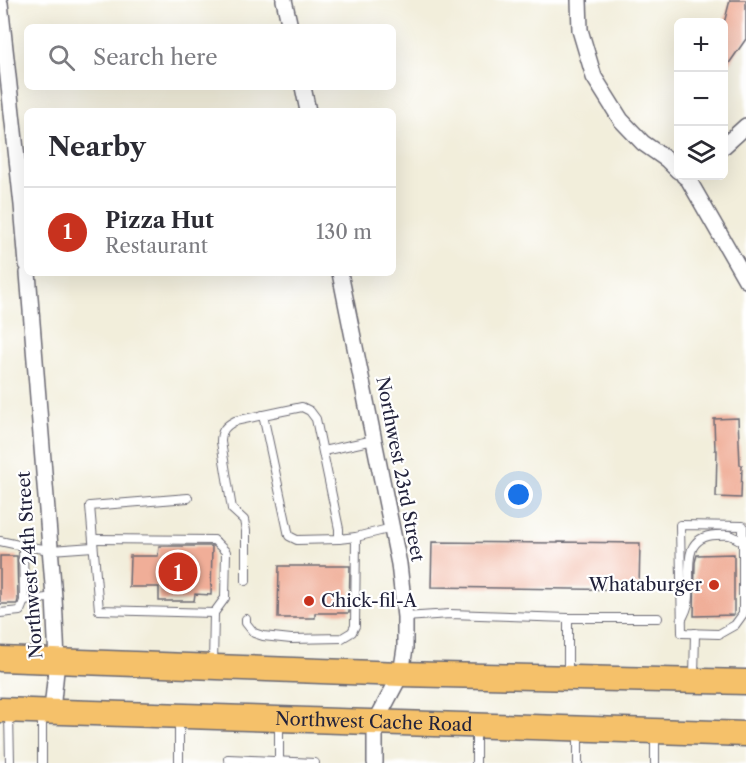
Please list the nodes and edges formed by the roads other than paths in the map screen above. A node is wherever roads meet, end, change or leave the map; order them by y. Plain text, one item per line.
1 (284, 0) edge
2 (579, 0) edge
3 (0, 3) edge
4 (289, 24) edge
5 (4, 78) edge
6 (304, 90) edge
7 (307, 108) edge
8 (746, 126) edge
9 (728, 142) edge
10 (674, 166) edge
11 (688, 180) edge
12 (24, 240) edge
13 (28, 276) edge
14 (341, 276) edge
15 (746, 280) edge
16 (263, 415) junction
17 (374, 440) junction
18 (323, 451) junction
19 (188, 498) dead end
20 (744, 526) edge
21 (392, 528) junction
22 (356, 537) junction
23 (339, 539) junction
24 (0, 541) edge
25 (742, 542) junction
26 (93, 543) junction
27 (23, 546) junction
28 (51, 550) junction
29 (246, 581) dead end
30 (54, 597) junction
31 (24, 602) junction
32 (0, 613) edge
33 (214, 613) junction
34 (405, 618) junction
35 (568, 618) junction
36 (658, 618) dead end
37 (246, 619) dead end
38 (682, 620) junction
39 (695, 633) junction
40 (0, 659) edge
41 (57, 661) junction
42 (213, 667) junction
43 (401, 674) junction
44 (567, 678) junction
45 (694, 681) junction
46 (746, 682) edge
47 (5, 710) edge
48 (47, 710) junction
49 (179, 715) junction
50 (279, 719) junction
51 (375, 723) junction
52 (476, 725) junction
53 (578, 729) junction
54 (655, 731) junction
55 (746, 735) edge
56 (228, 759) dead end
57 (279, 761) junction
58 (10, 763) edge
59 (42, 763) edge
60 (179, 763) edge
61 (315, 763) edge
62 (375, 763) edge
63 (476, 763) edge
64 (578, 763) edge
65 (655, 763) edge

1 - 4 street
2 - 10 street
3 - 5 street
5 - 12 street
6 - 7 street
8 - 9 street
11 - 15 street
13 - 28 street, Northwest 24th Street
14 - 17 street, Northwest 23rd Street
16 - 18 lane
16 - 23 lane
16 - 29 lane
17 - 18 lane
17 - 21 street, Northwest 23rd Street
18 - 23 lane
19 - 26 lane
20 - 25 lane
20 - 38 lane
21 - 22 lane
21 - 34 street, Northwest 23rd Street
22 - 23 lane
22 - 37 lane
24 - 27 lane
25 - 38 lane
25 - 39 lane
26 - 28 lane
26 - 33 lane
26 - 33 lane
27 - 28 lane
27 - 31 lane
28 - 30 street, Northwest 24th Street
30 - 31 lane
30 - 41 street, Northwest 24th Street
31 - 32 lane
33 - 42 lane
34 - 35 lane
34 - 43 street, Northwest 23rd Street
35 - 36 lane
35 - 44 lane
38 - 39 lane
39 - 45 lane
40 - 41 main road
41 - 42 main road
41 - 48 street, Northwest 24th Street
42 - 43 main road
43 - 44 main road
43 - 51 street
44 - 45 main road
45 - 46 main road
47 - 48 main road, Northwest Cache Road
47 - 58 lane
48 - 49 main road, Northwest Cache Road
48 - 59 lane
49 - 50 main road, Northwest Cache Road
49 - 60 lane
50 - 51 main road, Northwest Cache Road
50 - 57 lane
51 - 52 main road, Northwest Cache Road
51 - 62 street
52 - 53 main road, Northwest Cache Road
52 - 63 lane
53 - 54 main road, Northwest Cache Road
53 - 64 lane
54 - 55 main road, Northwest Cache Road
54 - 65 lane
56 - 57 lane
57 - 61 lane

